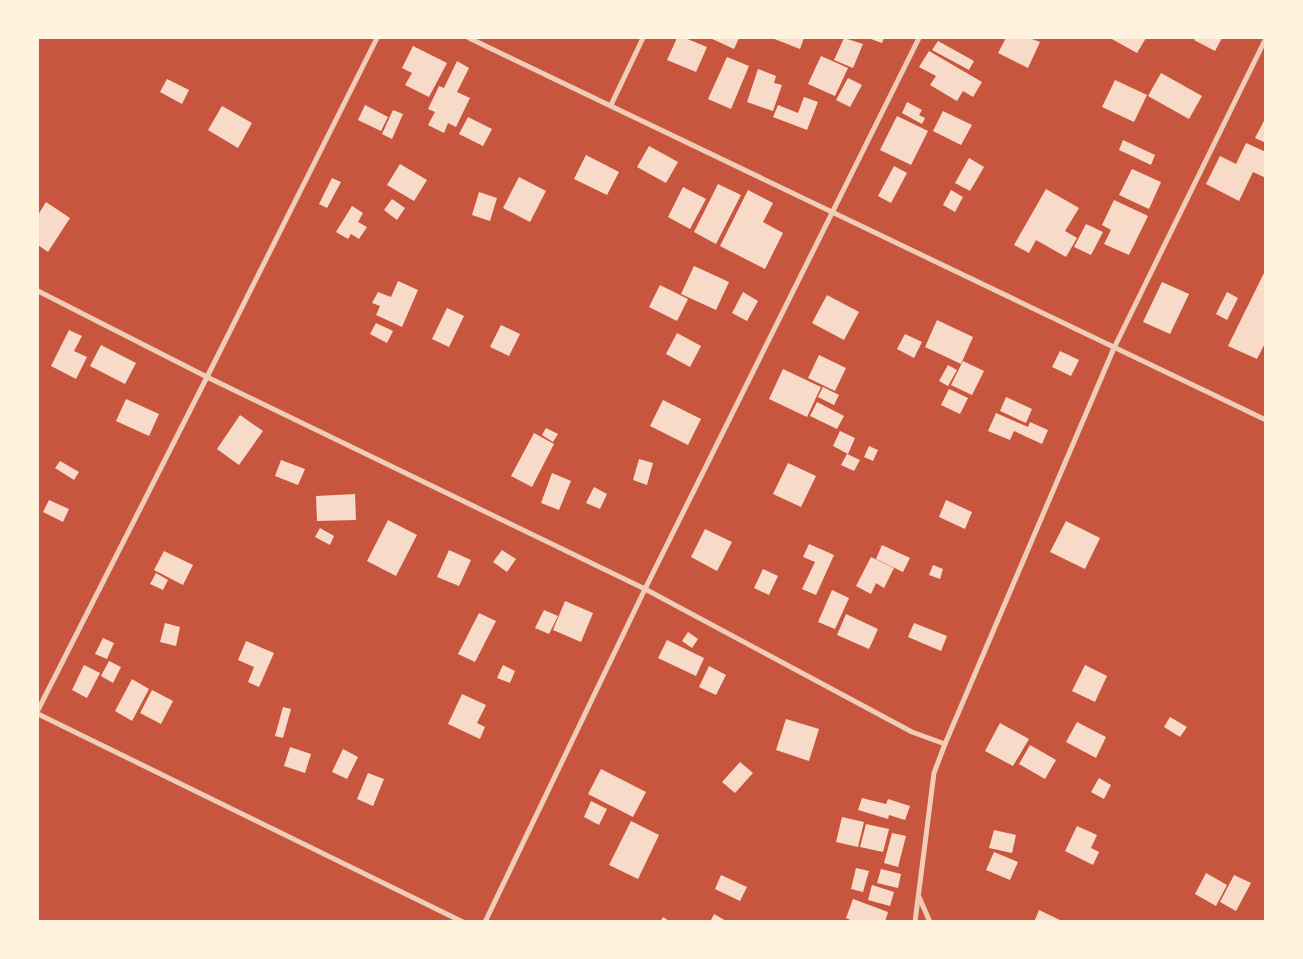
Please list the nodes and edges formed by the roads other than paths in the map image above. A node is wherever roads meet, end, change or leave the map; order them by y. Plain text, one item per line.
1 (377, 38) edge
2 (469, 38) edge
3 (643, 38) edge
4 (919, 38) edge
5 (1266, 38) edge
6 (611, 104) junction
7 (833, 212) junction
8 (38, 291) edge
9 (1114, 348) junction
10 (207, 377) junction
11 (1266, 420) edge
12 (645, 589) junction
13 (38, 710) edge
14 (38, 714) edge
15 (945, 744) junction
16 (918, 895) junction
17 (463, 922) edge
18 (485, 922) edge
19 (914, 922) edge
20 (930, 922) edge

1 - 10 street
2 - 6 street
3 - 6 street
4 - 7 street
5 - 9 street
6 - 7 street
7 - 9 street
7 - 12 street
8 - 10 street
9 - 11 street
9 - 15 street
10 - 12 street
10 - 13 street
12 - 15 street
12 - 18 street
14 - 17 street
15 - 16 street
16 - 19 street
16 - 20 street

